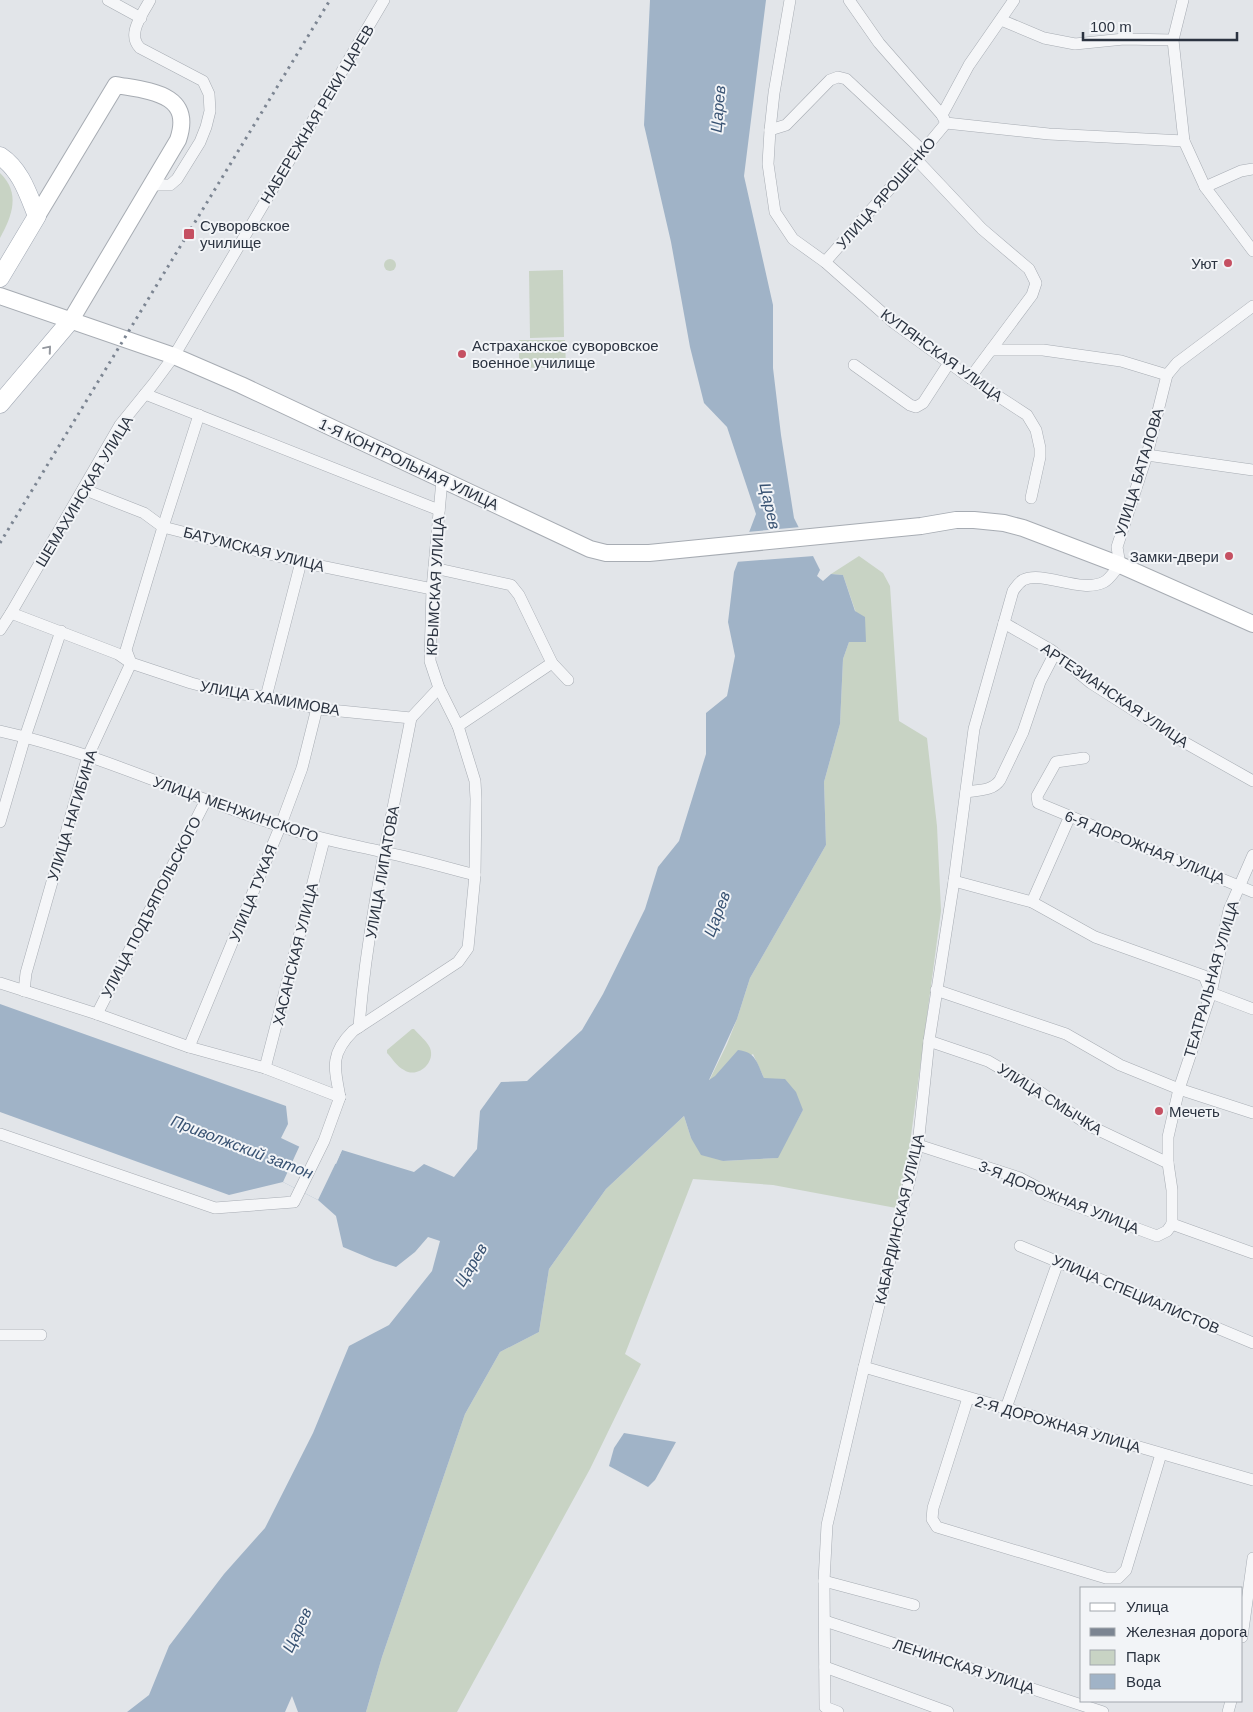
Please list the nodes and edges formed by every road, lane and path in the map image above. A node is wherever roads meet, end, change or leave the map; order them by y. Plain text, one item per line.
1 (108, 0) edge
2 (150, 0) edge
3 (384, 0) edge
4 (790, 0) edge
5 (848, 0) edge
6 (1014, 0) edge
7 (1183, 0) edge
8 (141, 18) junction
9 (1001, 20) junction
10 (1173, 40) junction
11 (944, 119) junction
12 (770, 130) junction
13 (1184, 140) junction
14 (920, 155) junction
15 (0, 156) edge
16 (1253, 169) edge
17 (152, 185) junction
18 (1205, 188) junction
19 (37, 216) junction
20 (1253, 251) edge
21 (825, 262) junction
22 (0, 278) edge
23 (0, 296) edge
24 (1253, 306) edge
25 (71, 320) junction
26 (991, 350) junction
27 (174, 356) junction
28 (949, 363) junction
29 (854, 365) dead end
30 (1167, 375) junction
31 (970, 378) junction
32 (145, 394) junction
33 (0, 404) edge
34 (199, 415) junction
35 (1147, 454) junction
36 (1253, 470) edge
37 (442, 480) junction
38 (83, 489) junction
39 (1031, 498) dead end
40 (439, 510) junction
41 (163, 527) junction
42 (301, 562) junction
43 (1120, 564) junction
44 (434, 568) junction
45 (432, 588) junction
46 (11, 613) junction
47 (1004, 623) junction
48 (1253, 624) edge
49 (0, 630) edge
50 (61, 632) junction
51 (1055, 653) junction
52 (130, 663) junction
53 (552, 663) junction
54 (568, 680) dead end
55 (439, 688) junction
56 (266, 697) junction
57 (317, 708) junction
58 (411, 718) junction
59 (458, 726) junction
60 (0, 731) edge
61 (24, 736) junction
62 (88, 756) junction
63 (1084, 758) dead end
64 (1253, 781) edge
65 (966, 792) junction
66 (206, 800) junction
67 (1070, 816) junction
68 (0, 822) edge
69 (280, 826) junction
70 (324, 840) junction
71 (384, 852) junction
72 (1253, 855) edge
73 (475, 875) junction
74 (954, 881) junction
75 (1239, 886) junction
76 (1253, 892) edge
77 (1032, 902) junction
78 (0, 983) edge
79 (936, 990) junction
80 (24, 991) junction
81 (1211, 993) junction
82 (1253, 1009) edge
83 (97, 1014) junction
84 (359, 1027) junction
85 (929, 1041) junction
86 (189, 1047) junction
87 (265, 1068) junction
88 (1179, 1089) junction
89 (340, 1097) junction
90 (1253, 1113) edge
91 (0, 1134) edge
92 (918, 1145) junction
93 (1168, 1163) junction
94 (1172, 1224) junction
95 (1020, 1246) dead end
96 (1253, 1253) edge
97 (1058, 1262) junction
98 (0, 1335) edge
99 (41, 1335) dead end
100 (1253, 1343) edge
101 (864, 1367) junction
102 (968, 1398) junction
103 (1006, 1408) junction
104 (1161, 1454) junction
105 (1253, 1480) edge
106 (1253, 1558) edge
107 (824, 1580) junction
108 (1250, 1603) edge
109 (914, 1606) dead end
110 (825, 1621) junction
111 (1243, 1633) edge
112 (825, 1666) junction
113 (1097, 1711) edge
114 (838, 1712) edge
115 (948, 1712) edge

1 - 8 street
2 - 8 street
3 - 27 street, НАБЕРЕЖНАЯ РЕКИ ЦАРЕВ
4 - 12 street
5 - 11 street
6 - 9 street, УЛИЦА ЯРОШЕНКО
7 - 10 street
8 - 17 street
9 - 10 street
9 - 11 street, УЛИЦА ЯРОШЕНКО
10 - 13 street
11 - 13 street
11 - 14 street, УЛИЦА ЯРОШЕНКО
12 - 14 street
12 - 21 street, КУПЯНСКАЯ УЛИЦА
13 - 18 street
14 - 21 street, УЛИЦА ЯРОШЕНКО
14 - 26 street
15 - 19 main road
16 - 18 street
17 - 19 main road
17 - 25 main road
18 - 20 street
19 - 22 main road
21 - 28 street, КУПЯНСКАЯ УЛИЦА
23 - 25 main road, 1-Я КОНТРОЛЬНАЯ УЛИЦА
24 - 30 street
25 - 27 main road, 1-Я КОНТРОЛЬНАЯ УЛИЦА
33 -> 25 main road
26 - 30 street
26 - 31 street
27 - 32 street, ШЕМАХИНСКАЯ УЛИЦА
27 - 37 main road, 1-Я КОНТРОЛЬНАЯ УЛИЦА
28 - 29 street
28 - 31 street, КУПЯНСКАЯ УЛИЦА
30 - 35 street, УЛИЦА БАТАЛОВА
31 - 39 street, КУПЯНСКАЯ УЛИЦА
32 - 34 street
32 - 38 street, ШЕМАХИНСКАЯ УЛИЦА
34 - 40 street
34 - 41 street, УЛИЦА НАГИБИНА
35 - 36 street
35 - 43 street, УЛИЦА БАТАЛОВА
37 - 40 street, КРЫМСКАЯ УЛИЦА
37 - 43 main road, 1-Я КОНТРОЛЬНАЯ УЛИЦА
38 - 41 street, БАТУМСКАЯ УЛИЦА
38 - 46 street, ШЕМАХИНСКАЯ УЛИЦА
40 - 44 street, КРЫМСКАЯ УЛИЦА
41 - 42 street, БАТУМСКАЯ УЛИЦА
41 - 52 street, УЛИЦА НАГИБИНА
42 - 45 street, БАТУМСКАЯ УЛИЦА
42 - 56 street
43 - 47 street
43 - 48 main road, 1-Я КОНТРОЛЬНАЯ УЛИЦА
44 - 45 street, КРЫМСКАЯ УЛИЦА
44 - 53 street
45 - 55 street, КРЫМСКАЯ УЛИЦА
46 - 49 street, ШЕМАХИНСКАЯ УЛИЦА
46 - 50 street, УЛИЦА ХАМИМОВА
47 - 51 street, АРТЕЗИАНСКАЯ УЛИЦА
47 - 65 street, КАБАРДИНСКАЯ УЛИЦА
50 - 52 street, УЛИЦА ХАМИМОВА
50 - 61 street
51 - 64 street, АРТЕЗИАНСКАЯ УЛИЦА
51 - 65 street
52 - 56 street, УЛИЦА ХАМИМОВА
52 - 62 street, УЛИЦА НАГИБИНА
53 - 54 street
53 - 59 street
55 - 58 street
55 - 59 street, КРЫМСКАЯ УЛИЦА
56 - 57 street, УЛИЦА ХАМИМОВА
57 - 58 street, УЛИЦА ХАМИМОВА
57 - 69 street, УЛИЦА ТУКАЯ
58 - 71 street, УЛИЦА ЛИПАТОВА
59 - 73 street, КРЫМСКАЯ УЛИЦА
60 - 61 street, УЛИЦА МЕНЖИНСКОГО
61 - 62 street, УЛИЦА МЕНЖИНСКОГО
61 - 68 street
62 - 66 street, УЛИЦА МЕНЖИНСКОГО
62 - 80 street, УЛИЦА НАГИБИНА
63 - 67 street, 6-Я ДОРОЖНАЯ УЛИЦА
65 - 74 street, КАБАРДИНСКАЯ УЛИЦА
66 - 69 street, УЛИЦА МЕНЖИНСКОГО
66 - 83 street, УЛИЦА ПОДЪЯПОЛЬСКОГО
67 - 75 street, 6-Я ДОРОЖНАЯ УЛИЦА
67 - 77 street
69 - 70 street, УЛИЦА МЕНЖИНСКОГО
69 - 86 street, УЛИЦА ТУКАЯ
70 - 71 street, УЛИЦА МЕНЖИНСКОГО
70 - 87 street, ХАСАНСКАЯ УЛИЦА
71 - 73 street, УЛИЦА МЕНЖИНСКОГО
71 - 84 street, УЛИЦА ЛИПАТОВА
72 - 75 street, ТЕАТРАЛЬНАЯ УЛИЦА
73 - 84 street, КРЫМСКАЯ УЛИЦА
74 - 77 street
74 - 79 street, КАБАРДИНСКАЯ УЛИЦА
75 - 76 street, 6-Я ДОРОЖНАЯ УЛИЦА
75 - 81 street, ТЕАТРАЛЬНАЯ УЛИЦА
77 - 81 street
78 - 80 street
79 - 85 street, КАБАРДИНСКАЯ УЛИЦА
79 - 88 street
80 - 83 street
81 - 82 street
81 - 88 street, ТЕАТРАЛЬНАЯ УЛИЦА
83 - 86 street
84 - 89 street, КРЫМСКАЯ УЛИЦА
85 - 92 street, КАБАРДИНСКАЯ УЛИЦА
85 - 93 street, УЛИЦА СМЫЧКА
86 - 87 street
87 - 89 street
88 - 90 street
88 - 93 street, ТЕАТРАЛЬНАЯ УЛИЦА
89 - 91 street
92 - 94 street, 3-Я ДОРОЖНАЯ УЛИЦА
92 - 101 street, КАБАРДИНСКАЯ УЛИЦА
93 - 94 street, ТЕАТРАЛЬНАЯ УЛИЦА
94 - 96 street
95 - 97 street, УЛИЦА СПЕЦИАЛИСТОВ
97 - 100 street, УЛИЦА СПЕЦИАЛИСТОВ
97 - 103 street
98 - 99 street
101 - 102 street, 2-Я ДОРОЖНАЯ УЛИЦА
101 - 107 street, КАБАРДИНСКАЯ УЛИЦА
102 - 103 street, 2-Я ДОРОЖНАЯ УЛИЦА
102 - 104 street
103 - 104 street, 2-Я ДОРОЖНАЯ УЛИЦА
104 - 105 street, 2-Я ДОРОЖНАЯ УЛИЦА
106 - 108 street
107 - 109 street
107 - 110 street, КАБАРДИНСКАЯ УЛИЦА
108 - 111 street
110 - 112 street, КАБАРДИНСКАЯ УЛИЦА
110 - 113 street, ЛЕНИНСКАЯ УЛИЦА
112 - 114 street, КАБАРДИНСКАЯ УЛИЦА
112 - 115 street

